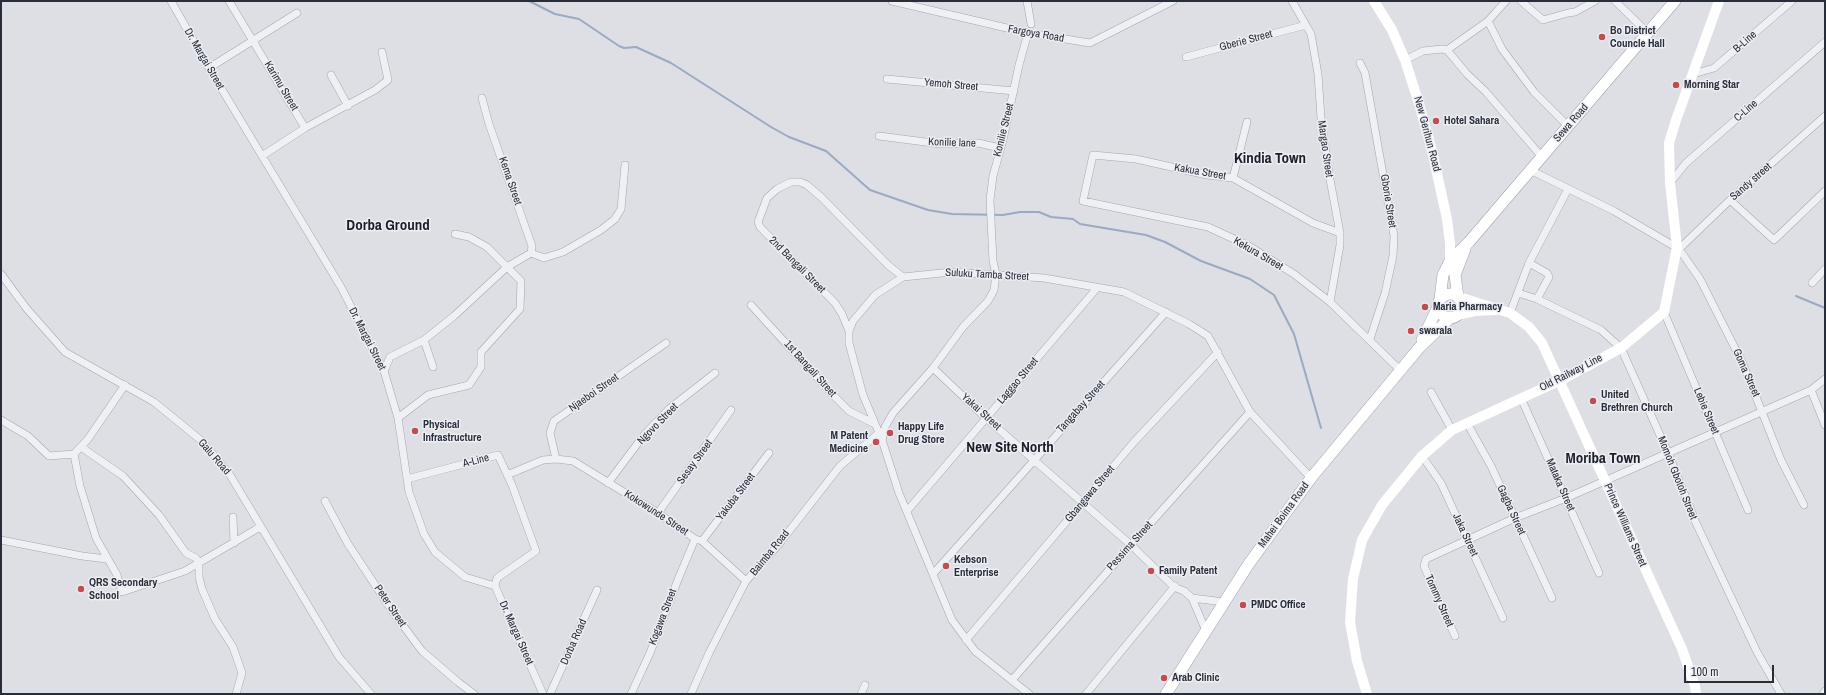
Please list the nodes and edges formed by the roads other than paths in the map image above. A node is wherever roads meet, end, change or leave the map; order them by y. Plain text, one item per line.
1 (171, 1) edge
2 (228, 1) edge
3 (892, 1) edge
4 (1027, 1) edge
5 (1173, 1) edge
6 (1292, 1) edge
7 (1374, 1) edge
8 (1506, 1) edge
9 (1521, 1) edge
10 (1595, 1) edge
11 (1615, 1) edge
12 (1675, 1) edge
13 (1719, 1) edge
14 (1792, 1) edge
15 (297, 13) dead end
16 (1488, 21) junction
17 (1031, 24) dead end
18 (1306, 25) junction
19 (1028, 33) junction
20 (1648, 33) junction
21 (253, 40) junction
22 (1825, 42) edge
23 (1447, 50) junction
24 (382, 52) dead end
25 (1186, 58) dead end
26 (1405, 60) junction
27 (1360, 63) dead end
28 (209, 68) junction
29 (1693, 74) junction
30 (331, 75) dead end
31 (887, 79) dead end
32 (1014, 90) junction
33 (482, 98) dead end
34 (348, 106) junction
35 (1825, 116) edge
36 (1247, 122) dead end
37 (1568, 126) junction
38 (305, 128) junction
39 (879, 136) dead end
40 (1000, 148) junction
41 (262, 156) junction
42 (1542, 156) junction
43 (625, 165) dead end
44 (1530, 170) junction
45 (1233, 178) junction
46 (1670, 183) junction
47 (1568, 188) junction
48 (1825, 191) edge
49 (1730, 200) junction
50 (1083, 201) joint
51 (1340, 232) junction
52 (455, 234) dead end
53 (1467, 245) junction
54 (1678, 248) junction
55 (531, 253) junction
56 (1450, 261) junction
57 (1529, 263) junction
58 (507, 267) junction
59 (1825, 269) edge
60 (1, 274) edge
61 (996, 274) junction
62 (1455, 275) junction
63 (903, 277) junction
64 (1812, 283) dead end
65 (1097, 288) junction
66 (1518, 293) junction
67 (1458, 298) junction
68 (1537, 299) junction
69 (1330, 302) junction
70 (1439, 303) junction
71 (752, 304) dead end
72 (1499, 310) junction
73 (1166, 312) junction
74 (1664, 312) junction
75 (1510, 314) junction
76 (1454, 316) junction
77 (849, 331) junction
78 (1370, 339) junction
79 (424, 340) junction
80 (666, 343) dead end
81 (1419, 348) junction
82 (1621, 348) junction
83 (1218, 352) junction
84 (433, 367) dead end
85 (933, 368) junction
86 (1400, 370) junction
87 (384, 371) junction
88 (716, 373) dead end
89 (1825, 379) edge
90 (1559, 381) junction
91 (125, 385) junction
92 (1812, 390) junction
93 (1431, 392) dead end
94 (1521, 398) junction
95 (732, 410) dead end
96 (1763, 411) junction
97 (1250, 412) junction
98 (398, 418) junction
99 (986, 418) junction
100 (1, 420) edge
101 (1467, 423) junction
102 (875, 424) junction
103 (1825, 425) edge
104 (1452, 430) junction
105 (1715, 432) junction
106 (879, 433) junction
107 (882, 440) junction
108 (81, 447) junction
109 (1668, 453) junction
110 (74, 454) junction
111 (769, 454) dead end
112 (1422, 456) junction
113 (556, 459) junction
114 (1034, 459) junction
115 (507, 475) junction
116 (1311, 478) junction
117 (407, 479) junction
118 (1605, 480) junction
119 (608, 483) junction
120 (1566, 498) junction
121 (325, 501) dead end
122 (1083, 503) junction
123 (1804, 505) dead end
124 (1748, 510) dead end
125 (907, 511) junction
126 (658, 513) junction
127 (233, 517) dead end
128 (1515, 518) junction
129 (260, 527) junction
130 (1, 540) edge
131 (699, 540) junction
132 (1468, 540) junction
133 (234, 543) junction
134 (1131, 545) junction
135 (107, 558) junction
136 (199, 563) junction
137 (1599, 573) dead end
138 (933, 574) junction
139 (746, 582) junction
140 (494, 586) junction
141 (1174, 587) junction
142 (597, 590) dead end
143 (1192, 598) junction
144 (1552, 598) dead end
145 (1224, 602) junction
146 (1504, 618) dead end
147 (1206, 631) junction
148 (1455, 636) dead end
149 (966, 640) junction
150 (1012, 680) junction
151 (865, 685) dead end
152 (1825, 691) edge
153 (236, 694) edge
154 (371, 694) edge
155 (474, 694) edge
156 (544, 694) edge
157 (550, 694) edge
158 (631, 694) edge
159 (691, 694) edge
160 (861, 694) edge
161 (1029, 694) edge
162 (1086, 694) edge
163 (1166, 694) edge
164 (1367, 694) edge
165 (1696, 694) edge
166 (1781, 694) edge
167 (1823, 694) edge

1 - 28 street, Dr. Margai Street
2 - 21 street, Karimu Street
3 - 19 street, Fargoya Road
4 - 17 street
5 - 19 street, Fargoya Road
6 - 18 street, Margao Street
7 - 26 street, New Gerihun Road
8 - 16 street
9 - 10 street
11 - 20 street
12 - 20 main road, Sewa Road
13 - 29 street
14 - 29 street, B-Line
15 - 21 street
16 - 23 street
16 - 37 street
18 - 25 street, Gberie Street
18 - 51 street, Margao Street
19 - 32 street, Konilie Street
20 - 37 main road, Sewa Road
21 - 28 street
21 - 38 street, Karimu Street
22 - 46 street, C-Line
23 - 26 street
23 - 42 street
24 - 34 street
26 - 56 street, New Gerihun Road
27 - 78 street, Gborie Street
28 - 41 street, Dr. Margai Street
29 - 46 street
30 - 34 street
31 - 32 street, Yemoh Street
32 - 40 street, Konilie Street
33 - 55 street, Kema Street
34 - 38 street
35 - 49 street, Sandy street
36 - 45 street
37 - 42 main road, Sewa Road
38 - 41 street
39 - 40 street, Konilie lane
40 - 61 street, Konilie Street
41 - 87 street, Dr. Margai Street
42 - 44 main road, Sewa Road
43 - 55 street
44 - 47 street
44 - 53 main road, Sewa Road
45 - 50 street, Kakua Street
45 - 51 street, Kakua Street
46 - 54 street
47 - 54 street
47 - 57 street
48 - 49 street
49 - 54 street, Sandy street
50 - 69 street, Kekura Street
51 - 69 street, Margao Street
52 - 58 street
53 - 56 main road
53 - 62 main road
54 - 74 street
54 - 96 street, Goma Street
55 - 58 street
56 - 62 street, New Gerihun Road
56 - 70 main road
57 - 66 street
57 - 68 street
58 - 79 street
58 - 98 street
59 - 64 street
60 - 91 street, Galu Road
61 - 63 street, Suluku Tamba Street
61 - 65 street, Suluku Tamba Street
61 - 85 street
62 - 67 main road
63 - 77 street, Suluku Tamba Street
63 - 77 street, 2nd Bangali Street
65 - 73 street, Suluku Tamba Street
65 - 99 street, Laggao Street
66 - 68 street, Momoh Gbotoh Street
66 - 75 street
67 - 70 main road
67 - 72 street, Prince Williams Street
67 - 76 main road
68 - 82 street, Momoh Gbotoh Street
69 - 78 street, Kekura Street
70 - 76 main road
70 - 81 main road
71 - 102 street, 1st Bangali Street
72 - 75 street, Prince Williams Street
72 - 76 street, Prince Williams Street
73 - 83 street, Suluku Tamba Street
73 - 114 street, Tangabay Street
74 - 82 street, Old Railway Line
74 - 105 street, Lebie Street
75 - 90 street, Prince Williams Street
76 - 81 main road
77 - 102 street
78 - 86 street, Kekura Street
79 - 84 street
79 - 87 street
80 - 113 street, Njaeboi Street
81 - 86 main road, Mahei Boima Road
82 - 90 street, Old Railway Line
82 - 109 street, Momoh Gbotoh Street
83 - 97 street, Suluku Tamba Street
83 - 122 street, Gbangawa Street
85 - 99 street, Yakai Street
85 - 107 street
86 - 116 main road, Mahei Boima Road
87 - 98 street, Dr. Margai Street
88 - 119 street, Ngovo Street
89 - 92 street
90 - 94 street, Old Railway Line
90 - 118 street, Prince Williams Street
91 - 108 street
91 - 129 street, Galu Road
92 - 96 street
92 - 103 street
93 - 104 street
94 - 101 street, Old Railway Line
94 - 120 street, Mataka Street
95 - 126 street, Sesay Street
96 - 105 street
96 - 123 street, Goma Street
97 - 116 street, Suluku Tamba Street
97 - 134 street, Pessima Street
98 - 117 street, Dr. Margai Street
99 - 114 street, Yakai Street
99 - 125 street, Laggao Street
100 - 110 street
101 - 104 street, Old Railway Line
101 - 128 street, Gagba Street
102 - 106 street
104 - 112 street, Old Railway Line
105 - 109 street
105 - 124 street, Lebie Street
106 - 107 street
106 - 139 street, Baimba Road
107 - 125 street
108 - 110 street
108 - 136 street
109 - 118 street
109 - 166 street, Momoh Gbotoh Street
110 - 135 street
111 - 131 street, Yakuba Street
112 - 132 street, Jaka Street
112 - 164 street, Old Railway Line
113 - 115 street
113 - 119 street, Kokowunde Street
114 - 122 street, Yakai Street
114 - 138 street, Tangabay Street
115 - 117 street, A-Line
115 - 140 street
116 - 145 main road, Mahei Boima Road
117 - 140 street, Dr. Margai Street
118 - 120 street
118 - 165 street, Prince Williams Street
119 - 126 street, Kokowunde Street
120 - 128 street
120 - 137 street, Mataka Street
121 - 155 street, Peter Street
122 - 134 street, Yakai Street
122 - 149 street, Gbangawa Street
125 - 138 street
126 - 131 street, Kokowunde Street
127 - 133 street
128 - 132 street
128 - 144 street, Gagba Street
129 - 133 street
129 - 154 street, Galu Road
130 - 135 street
131 - 139 street, Kokowunde Street
131 - 158 street, Kogawa Street
132 - 146 street, Jaka Street
132 - 148 street, Tommy Street
133 - 136 street
134 - 141 street, Yakai Street
134 - 150 street, Pessima Street
135 - 136 street
136 - 153 street
138 - 149 street
139 - 159 street, Baimba Road
140 - 156 street, Dr. Margai Street
141 - 143 street, Yakai Street
141 - 162 street
142 - 157 street, Dorba Road
143 - 145 street, Yakai Street
143 - 147 street
145 - 147 main road, Mahei Boima Road
147 - 163 main road, Mahei Boima Road
149 - 150 street
150 - 161 street
151 - 160 street
152 - 167 street

